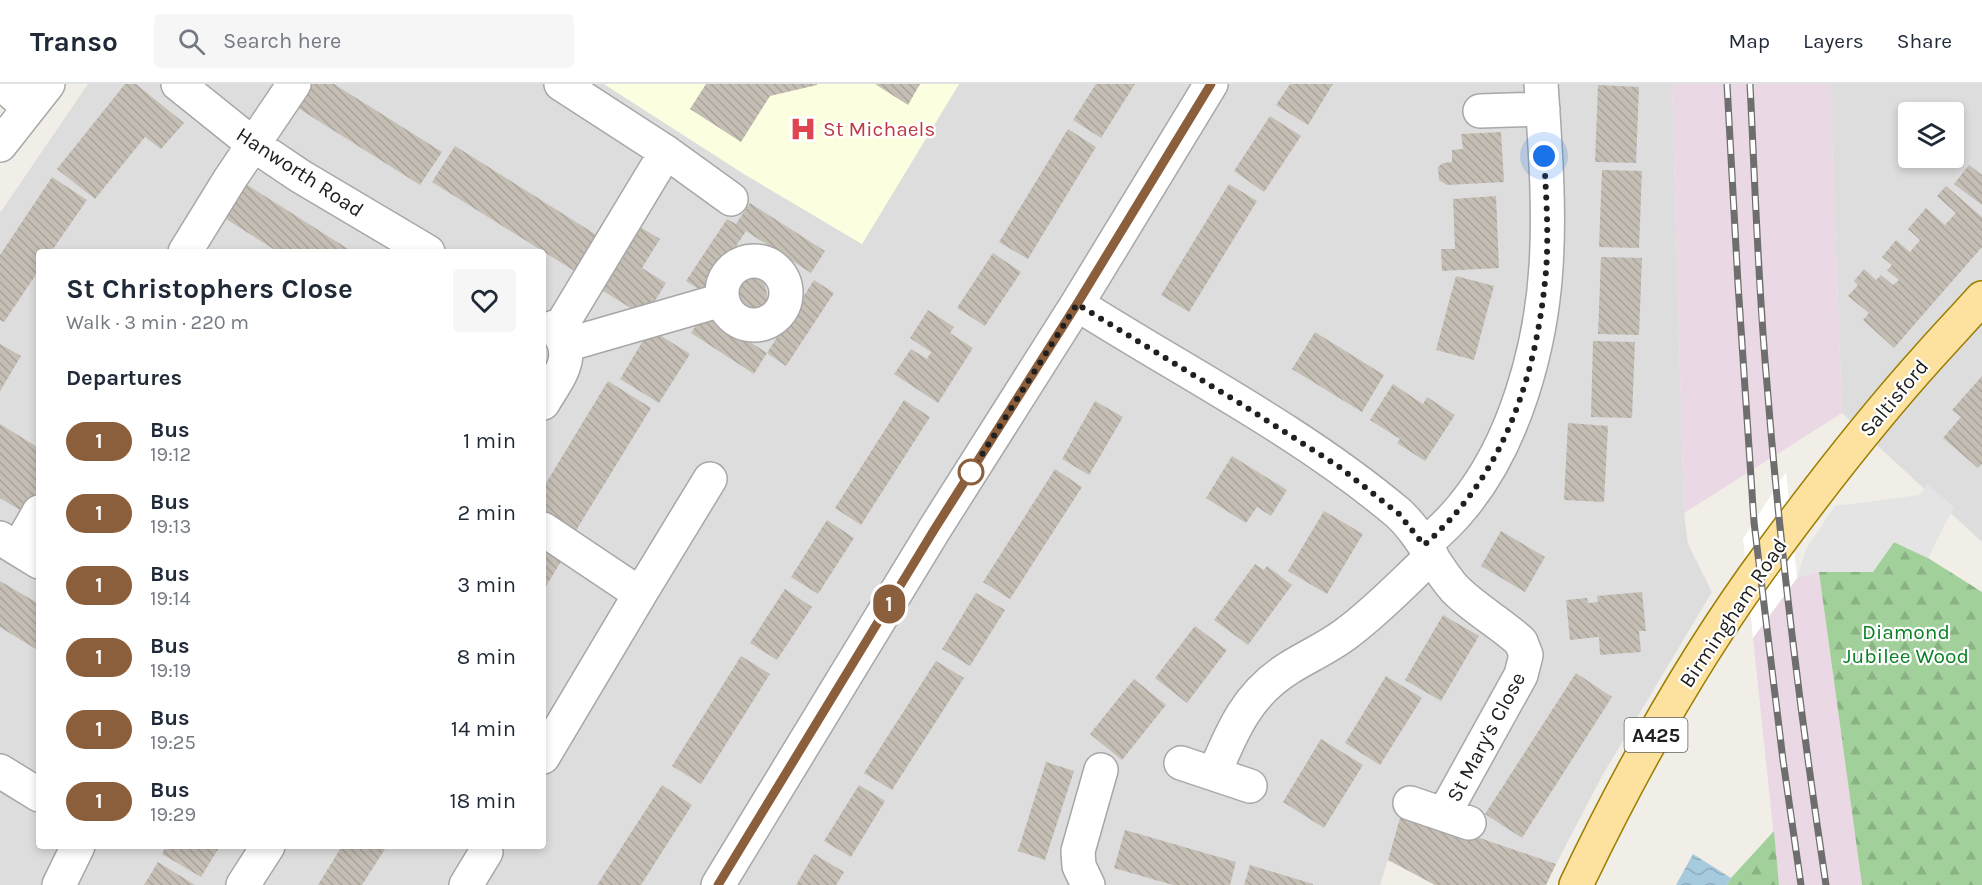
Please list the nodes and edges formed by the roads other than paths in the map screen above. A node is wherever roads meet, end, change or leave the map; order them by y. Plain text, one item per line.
1 (2, 84) edge
2 (178, 84) edge
3 (294, 84) edge
4 (561, 84) edge
5 (1210, 84) edge
6 (39, 96) edge
7 (1542, 96) edge
8 (1480, 111) dead end
9 (0, 145) edge
10 (254, 145) junction
11 (666, 152) junction
12 (731, 199) dead end
13 (187, 249) edge
14 (423, 249) edge
15 (1982, 298) edge
16 (722, 300) dead end
17 (1077, 304) junction
18 (556, 332) edge
19 (546, 397) edge
20 (710, 479) dead end
21 (1810, 502) joint
22 (36, 516) edge
23 (546, 531) edge
24 (12, 549) edge
25 (1428, 550) junction
26 (640, 594) junction
27 (546, 752) edge
28 (1180, 763) dead end
29 (1101, 770) dead end
30 (0, 771) edge
31 (1214, 774) junction
32 (1250, 786) dead end
33 (36, 793) edge
34 (1410, 803) dead end
35 (77, 849) edge
36 (266, 849) edge
37 (484, 849) edge
38 (59, 885) edge
39 (243, 885) edge
40 (466, 885) edge
41 (718, 885) edge
42 (1088, 885) edge
43 (1575, 885) edge

1 - 6 street
2 - 10 street, Hanworth Road
3 - 10 street
4 - 11 street
5 - 17 street
6 - 9 street
7 - 8 street
7 - 25 street
10 - 13 street
10 - 14 street, Hanworth Road
11 - 12 street
11 - 18 street
15 - 21 main road, Saltisford / A425
16 - 18 street
17 - 25 street
17 - 41 street
18 - 19 street
20 - 26 street
21 - 43 main road, Birmingham Road / A425
22 - 24 street
23 - 26 street
25 - 31 street
25 - 34 street, St Mary's Close
26 - 27 street
28 - 31 street
29 - 42 street
30 - 33 street
31 - 32 street
35 - 38 street
36 - 39 street
37 - 40 street

